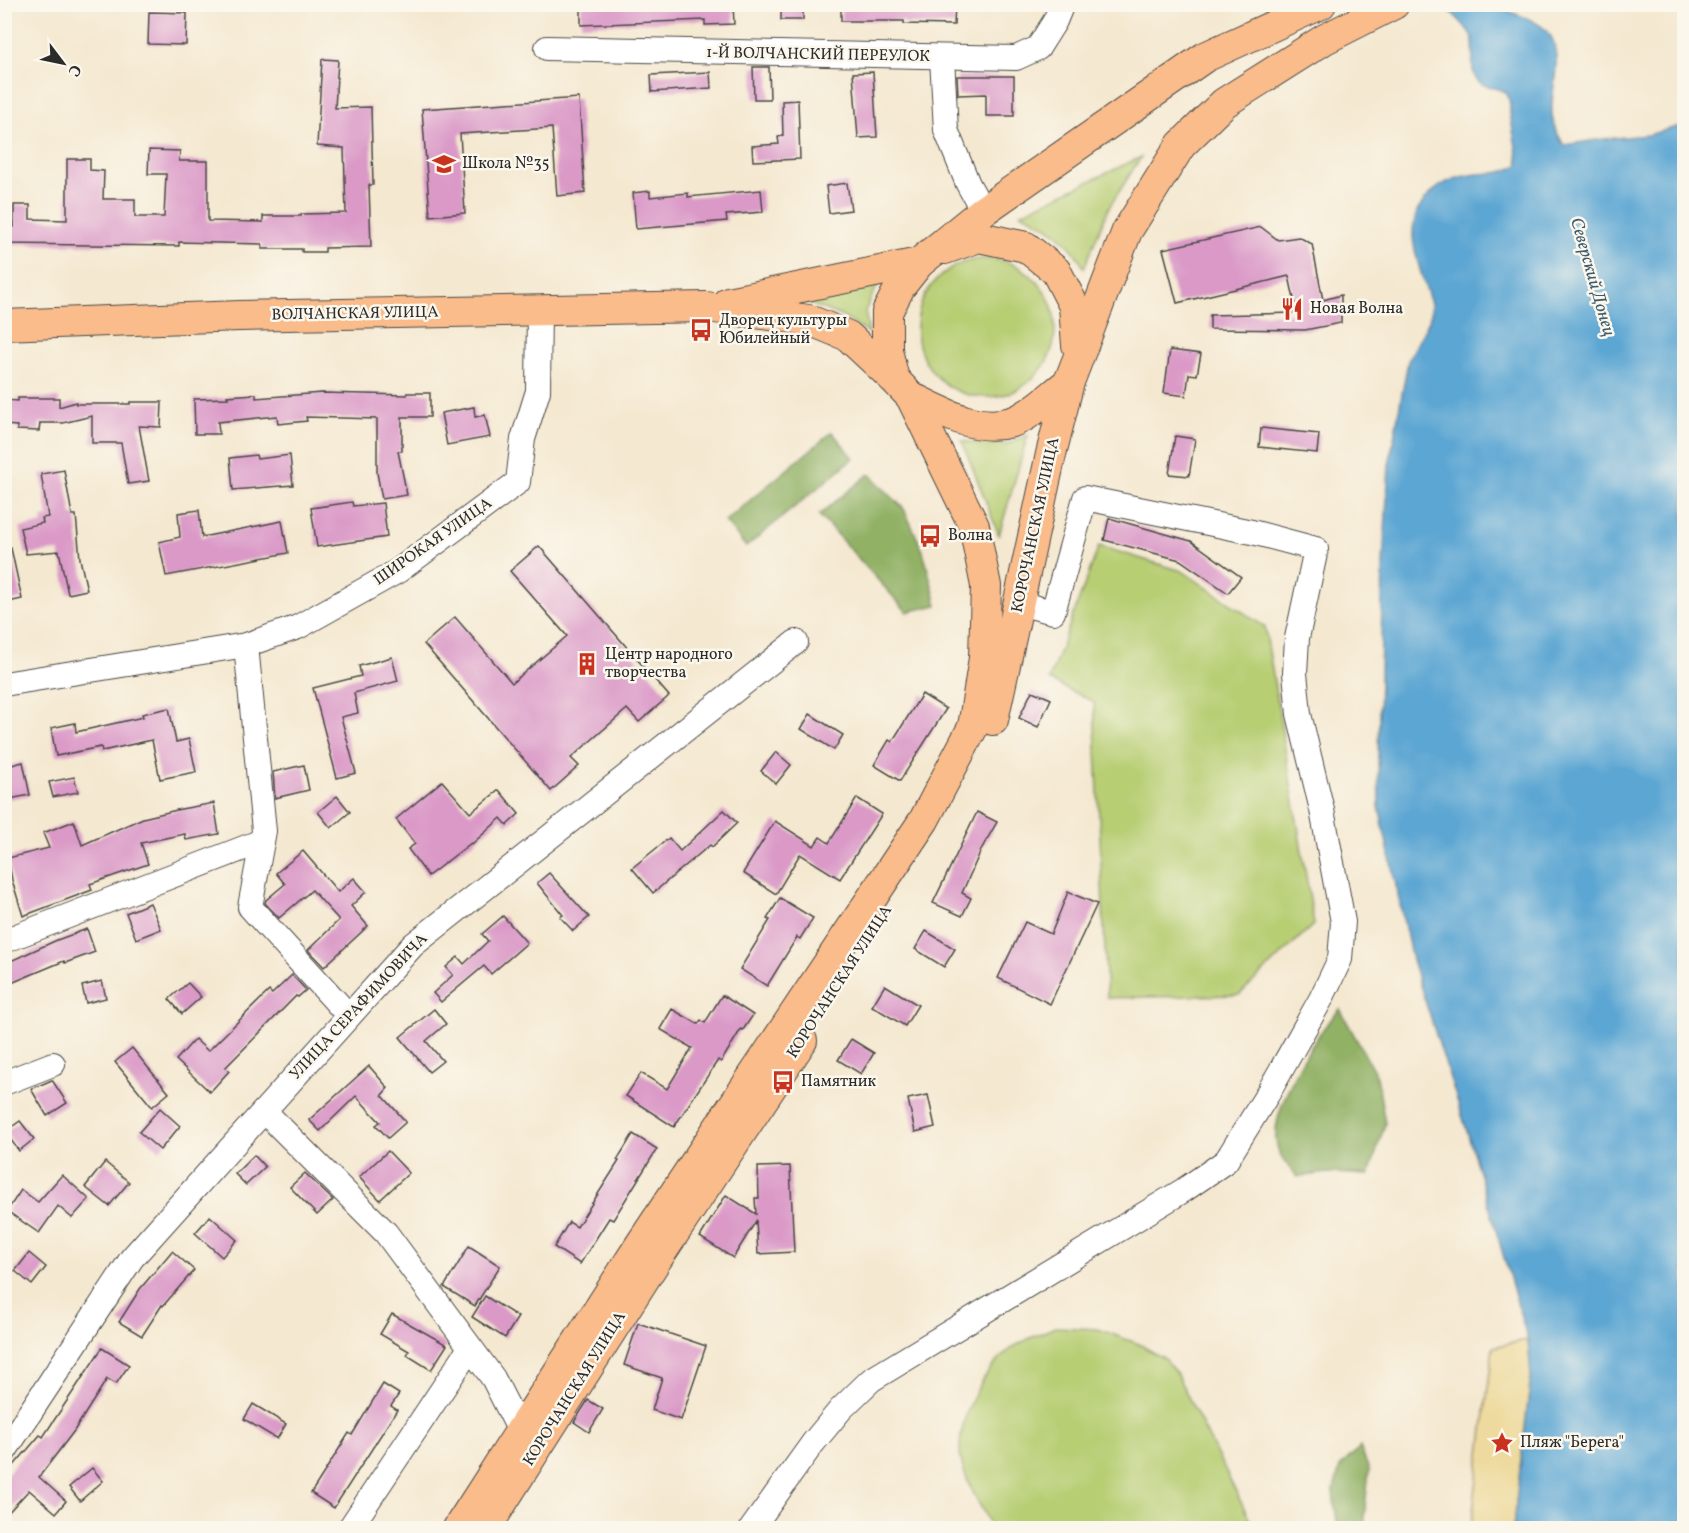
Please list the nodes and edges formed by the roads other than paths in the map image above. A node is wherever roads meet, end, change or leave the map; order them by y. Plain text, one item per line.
1 (1062, 4) edge
2 (1394, 4) edge
3 (1316, 7) edge
4 (547, 48) dead end
5 (942, 58) junction
6 (983, 211) junction
7 (1026, 247) junction
8 (925, 258) junction
9 (706, 307) junction
10 (539, 309) junction
11 (4, 325) edge
12 (1073, 369) junction
13 (902, 388) junction
14 (1018, 603) junction
15 (796, 642) dead end
16 (246, 645) junction
17 (4, 684) edge
18 (262, 842) junction
19 (9, 939) dead end
20 (349, 1016) junction
21 (53, 1064) dead end
22 (4, 1083) edge
23 (264, 1111) junction
24 (470, 1348) junction
25 (520, 1431) junction
26 (4, 1452) edge
27 (350, 1528) edge
28 (458, 1528) edge
29 (486, 1528) edge
30 (752, 1528) edge

1 - 5 street, 1-Й ВОЛЧАНСКИЙ ПЕРЕУЛОК
2 - 12 main road
3 - 6 main road
4 - 5 street, 1-Й ВОЛЧАНСКИЙ ПЕРЕУЛОК
5 - 6 street
6 - 7 main road
6 - 8 main road
7 - 8 main road
7 - 12 main road
8 - 9 main road
8 - 13 main road
9 - 10 main road, ВОЛЧАНСКАЯ УЛИЦА
9 - 13 main road
10 - 11 main road, ВОЛЧАНСКАЯ УЛИЦА
10 - 16 street, ШИРОКАЯ УЛИЦА
12 - 13 main road
12 - 14 main road, КОРОЧАНСКАЯ УЛИЦА
13 - 25 main road, КОРОЧАНСКАЯ УЛИЦА
14 - 29 main road, КОРОЧАНСКАЯ УЛИЦА
14 - 30 street
15 - 20 street, УЛИЦА СЕРАФИМОВИЧА
16 - 17 street, ШИРОКАЯ УЛИЦА
16 - 18 street
18 - 19 street
18 - 20 street
20 - 23 street, УЛИЦА СЕРАФИМОВИЧА
21 - 22 street
23 - 24 street
23 - 26 street, УЛИЦА СЕРАФИМОВИЧА
24 - 25 street
24 - 27 street
25 - 28 main road, КОРОЧАНСКАЯ УЛИЦА

